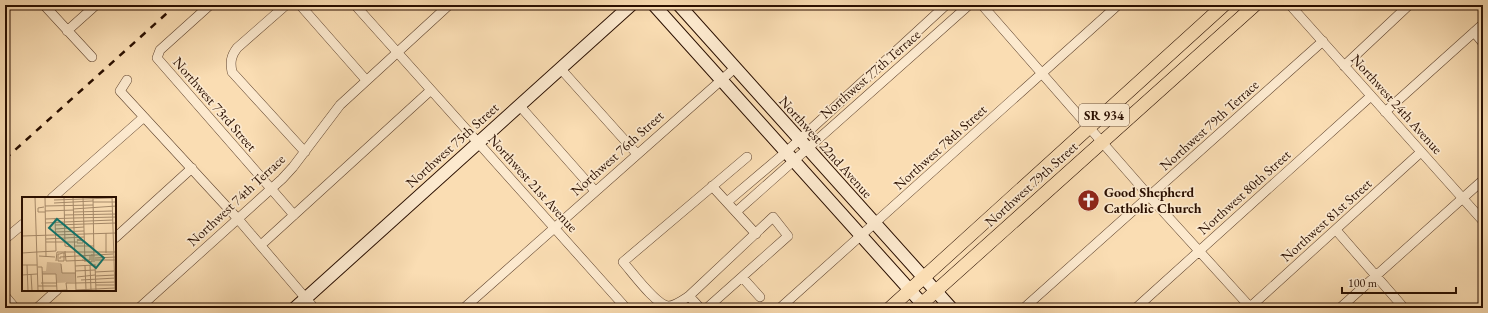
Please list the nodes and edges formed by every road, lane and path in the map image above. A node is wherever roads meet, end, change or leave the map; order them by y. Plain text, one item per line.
1 (44, 5) edge
2 (96, 5) edge
3 (210, 5) edge
4 (286, 5) edge
5 (300, 5) edge
6 (355, 5) edge
7 (449, 5) edge
8 (631, 5) edge
9 (654, 5) edge
10 (679, 5) edge
11 (946, 5) edge
12 (969, 5) edge
13 (982, 5) edge
14 (1118, 5) edge
15 (1224, 5) edge
16 (1255, 5) edge
17 (1290, 5) edge
18 (1409, 5) edge
19 (1483, 24) edge
20 (67, 31) junction
21 (1474, 32) junction
22 (1323, 41) junction
23 (1483, 43) edge
24 (1174, 51) junction
25 (397, 52) junction
26 (92, 57) dead end
27 (1187, 66) junction
28 (1344, 66) junction
29 (560, 68) junction
30 (735, 68) junction
31 (1041, 74) junction
32 (127, 80) dead end
33 (366, 80) junction
34 (722, 81) junction
35 (431, 90) junction
36 (1371, 96) junction
37 (519, 105) junction
38 (1386, 112) junction
39 (144, 117) junction
40 (1089, 128) junction
41 (478, 142) junction
42 (1102, 142) junction
43 (803, 143) junction
44 (304, 152) junction
45 (786, 152) junction
46 (1421, 152) junction
47 (637, 154) junction
48 (747, 157) dead end
49 (794, 161) junction
50 (192, 168) junction
51 (1038, 175) junction
52 (1483, 180) edge
53 (712, 186) junction
54 (270, 189) junction
55 (595, 191) junction
56 (53, 197) edge
57 (1150, 197) junction
58 (1462, 198) junction
59 (727, 202) junction
60 (736, 212) junction
61 (294, 215) junction
62 (238, 219) junction
63 (1483, 221) edge
64 (875, 223) junction
65 (1012, 223) junction
66 (22, 225) edge
67 (554, 227) junction
68 (1336, 230) junction
69 (756, 234) junction
70 (862, 236) junction
71 (116, 237) edge
72 (5, 239) edge
73 (261, 245) junction
74 (1200, 251) junction
75 (1376, 276) junction
76 (742, 277) junction
77 (923, 278) junction
78 (910, 290) junction
79 (56, 291) edge
80 (936, 291) junction
81 (5, 296) edge
82 (688, 296) junction
83 (760, 297) dead end
84 (310, 303) edge
85 (782, 306) edge
86 (922, 306) edge
87 (467, 307) edge
88 (624, 307) edge
89 (15, 308) edge
90 (37, 308) edge
91 (139, 308) edge
92 (295, 308) edge
93 (700, 308) edge
94 (707, 308) edge
95 (890, 308) edge
96 (951, 308) edge
97 (1024, 308) edge
98 (1136, 308) edge
99 (1250, 308) edge
100 (1340, 308) edge
101 (1404, 308) edge

1 - 20 street
2 - 20 street
3 - 54 street, Northwest 73rd Street
4 - 44 street
5 - 33 street
6 - 25 street, Northwest 21st Avenue
7 - 25 street, Northwest 74th Terrace
8 - 29 main road, Northwest 75th Street
9 - 34 main road
10 - 30 main road, Northwest 22nd Avenue
11 - 43 street, Northwest 77th Terrace
12 - 43 street, Northwest 77th Terrace
13 - 31 street
14 - 31 street, Northwest 78th Street
15 - 24 main road, Northwest 79th Street / SR 934
16 - 27 main road, Northwest 79th Street / SR 934
17 - 22 street, Northwest 24th Avenue
18 - 28 street
19 - 21 street
20 - 26 street
21 - 23 street
21 - 38 street
22 - 28 street, Northwest 24th Avenue
22 - 57 street, Northwest 79th Terrace
24 - 27 main road
24 - 40 main road, Northwest 79th Street / SR 934
25 - 33 street, Northwest 74th Terrace
25 - 35 street, Northwest 21st Avenue
27 - 42 main road, Northwest 79th Street / SR 934
28 - 36 street, Northwest 24th Avenue
29 - 37 main road, Northwest 75th Street
29 - 47 street
30 - 34 street, Northwest 76th Street
30 - 43 main road, Northwest 22nd Avenue
31 - 40 street
31 - 64 street, Northwest 78th Street
32 - 39 street
33 - 44 street, Northwest 74th Terrace
34 - 45 main road
34 - 47 street, Northwest 76th Street
35 - 41 street, Northwest 21st Avenue
35 - 61 street
36 - 38 street, Northwest 24th Avenue
36 - 74 street, Northwest 80th Street
37 - 41 main road, Northwest 75th Street
37 - 55 street
38 - 46 street, Northwest 24th Avenue
39 - 50 street
39 - 56 street
40 - 42 street
40 - 51 main road, Northwest 79th Street / SR 934
41 - 67 street, Northwest 21st Avenue
41 - 84 main road, Northwest 75th Street
42 - 57 street
42 - 65 main road, Northwest 79th Street / SR 934
43 - 45 street, Northwest 77th Terrace
43 - 49 street, Northwest 77th Terrace
43 - 64 main road, Northwest 22nd Avenue
44 - 54 street, Northwest 74th Terrace
45 - 49 main road
45 - 59 street, Northwest 77th Terrace
46 - 58 street, Northwest 24th Avenue
46 - 68 street, Northwest 81st Street
47 - 55 street, Northwest 76th Street
48 - 53 street
49 - 60 street, Northwest 77th Terrace
49 - 70 main road
50 - 62 street
50 - 71 street
51 - 65 main road
51 - 77 main road, Northwest 79th Street / SR 934
52 - 58 street
53 - 59 street
53 - 82 street
54 - 61 street
54 - 62 street, Northwest 74th Terrace
55 - 67 street, Northwest 76th Street
57 - 74 street
57 - 97 street, Northwest 79th Terrace
58 - 63 street, Northwest 24th Avenue
58 - 75 street
59 - 60 street
60 - 69 street
61 - 73 street
62 - 73 street
62 - 91 street, Northwest 74th Terrace
64 - 70 street, Northwest 78th Street
64 - 77 main road, Northwest 22nd Avenue
65 - 80 main road, Northwest 79th Street / SR 934
66 - 72 street
67 - 87 street, Northwest 76th Street
67 - 88 street, Northwest 21st Avenue
68 - 75 street
68 - 99 street, Northwest 81st Street
69 - 76 street
69 - 82 street
70 - 78 main road
70 - 85 street, Northwest 78th Street
73 - 84 street
74 - 98 street, Northwest 80th Street
74 - 99 street
75 - 100 street
75 - 101 street
76 - 83 street
76 - 94 street
77 - 78 main road, Northwest 79th Street / SR 934
77 - 80 main road, Northwest 22nd Avenue
78 - 86 main road
78 - 95 main road, Northwest 79th Street / SR 934
79 - 90 street
80 - 86 main road, Northwest 79th Street / SR 934
80 - 96 main road, Northwest 22nd Avenue
81 - 89 street
82 - 93 street
84 - 92 main road, Northwest 75th Street

